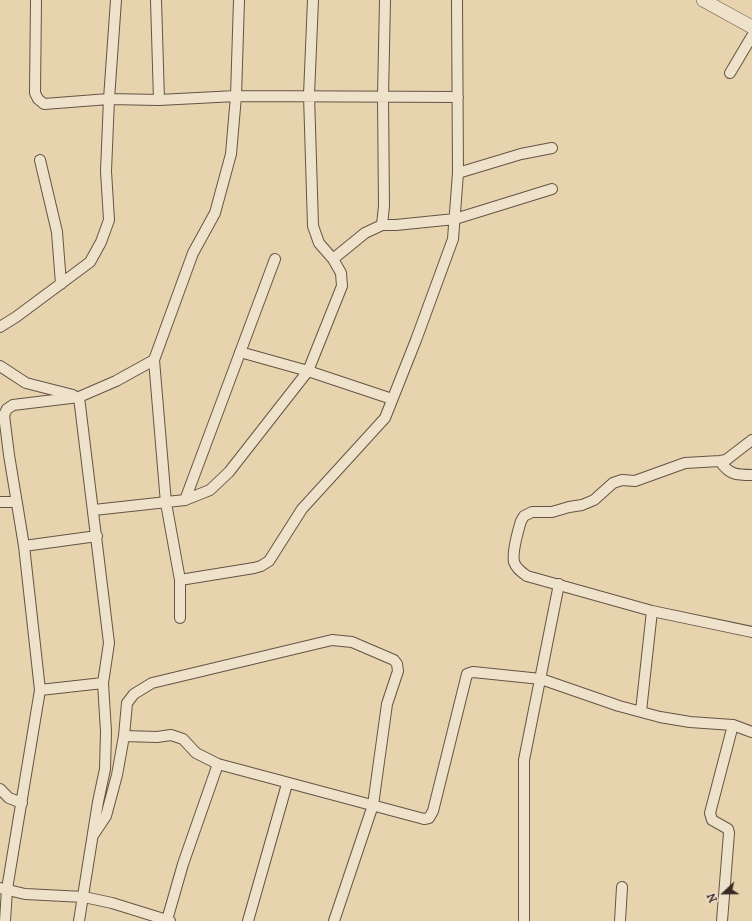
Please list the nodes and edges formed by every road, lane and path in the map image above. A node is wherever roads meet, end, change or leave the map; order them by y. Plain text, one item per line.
1 (36, 0) edge
2 (116, 0) edge
3 (156, 0) edge
4 (239, 0) edge
5 (313, 0) edge
6 (385, 0) edge
7 (457, 0) edge
8 (703, 0) edge
9 (752, 27) edge
10 (752, 36) edge
11 (730, 73) dead end
12 (309, 95) junction
13 (236, 96) junction
14 (383, 97) junction
15 (458, 97) junction
16 (109, 99) junction
17 (159, 100) junction
18 (552, 148) dead end
19 (40, 160) dead end
20 (458, 172) junction
21 (552, 189) dead end
22 (455, 219) junction
23 (382, 225) junction
24 (275, 259) dead end
25 (334, 259) junction
26 (62, 284) junction
27 (0, 327) edge
28 (240, 352) junction
29 (154, 360) junction
30 (0, 366) edge
31 (308, 371) junction
32 (79, 397) junction
33 (392, 399) junction
34 (752, 440) edge
35 (720, 461) junction
36 (752, 475) edge
37 (185, 500) junction
38 (0, 502) edge
39 (16, 502) junction
40 (166, 503) junction
41 (94, 510) junction
42 (97, 536) junction
43 (24, 546) junction
44 (180, 580) junction
45 (559, 584) junction
46 (652, 611) junction
47 (180, 618) dead end
48 (752, 632) edge
49 (541, 679) junction
50 (103, 683) junction
51 (40, 690) junction
52 (641, 711) junction
53 (733, 725) junction
54 (752, 732) edge
55 (124, 736) junction
56 (218, 764) junction
57 (287, 784) junction
58 (0, 789) edge
59 (22, 803) junction
60 (373, 805) junction
61 (94, 834) junction
62 (622, 887) dead end
63 (4, 888) edge
64 (84, 897) junction
65 (168, 920) edge
66 (5, 921) edge
67 (79, 921) edge
68 (248, 921) edge
69 (334, 921) edge
70 (524, 921) edge
71 (620, 921) edge
72 (722, 921) edge

1 - 16 street
2 - 16 street
3 - 17 street
4 - 13 street
5 - 12 street
6 - 14 street
7 - 15 street
8 - 9 street
10 - 11 street
12 - 13 street
12 - 14 street
12 - 25 street
13 - 17 street
13 - 29 street
14 - 15 street
14 - 23 street
15 - 20 street
16 - 17 street
16 - 26 street
18 - 20 street
19 - 26 street
20 - 22 street
21 - 22 street
22 - 23 street
22 - 33 street
23 - 25 street
24 - 28 street
25 - 31 street
26 - 27 street
28 - 31 street
28 - 37 street
29 - 32 street
29 - 40 street
30 - 32 street
31 - 33 street
31 - 37 street
32 - 39 street
32 - 41 street
33 - 44 street
34 - 35 street
35 - 36 street
35 - 45 street
37 - 40 street
38 - 39 street
39 - 43 street
40 - 41 street
40 - 44 street
41 - 42 street
42 - 43 street
42 - 50 street
43 - 51 street
44 - 47 street
45 - 46 street
45 - 49 street
46 - 48 street
46 - 52 street
49 - 52 street
49 - 60 street
49 - 70 street
50 - 51 street
50 - 61 street
51 - 59 street
52 - 53 street
53 - 54 street
53 - 72 street
55 - 56 street
55 - 60 street
55 - 61 street
56 - 57 street
56 - 65 street
57 - 60 street
57 - 68 street
58 - 59 street
59 - 63 street
60 - 69 street
61 - 64 street
62 - 71 street
63 - 64 street
63 - 66 street
64 - 65 street
64 - 67 street

